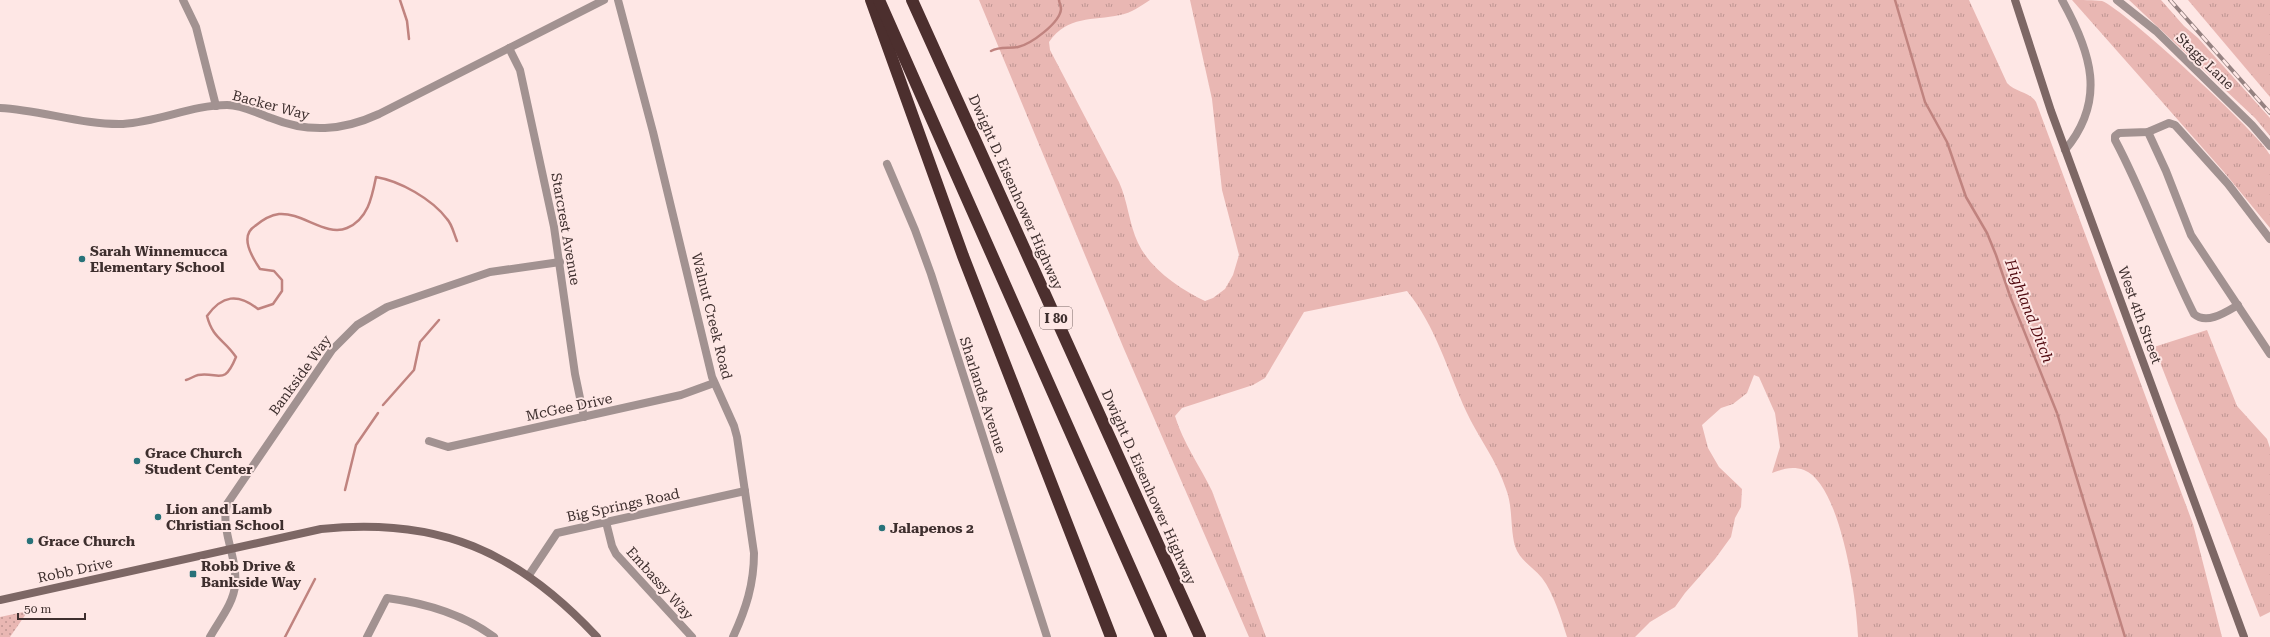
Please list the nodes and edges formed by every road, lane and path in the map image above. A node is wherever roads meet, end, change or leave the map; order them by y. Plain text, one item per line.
1 (183, 0) edge
2 (604, 0) edge
3 (618, 0) edge
4 (871, 0) edge
5 (879, 0) edge
6 (912, 0) edge
7 (2015, 0) edge
8 (2062, 0) edge
9 (2118, 0) edge
10 (510, 48) junction
11 (216, 106) junction
12 (0, 108) edge
13 (2148, 132) junction
14 (2270, 146) edge
15 (2065, 150) junction
16 (887, 164) dead end
17 (2270, 239) edge
18 (560, 262) junction
19 (2238, 305) junction
20 (2270, 354) edge
21 (714, 383) junction
22 (584, 417) junction
23 (429, 441) dead end
24 (745, 491) junction
25 (606, 522) junction
26 (230, 549) junction
27 (529, 575) junction
28 (0, 600) edge
29 (490, 636) edge
30 (210, 637) edge
31 (367, 637) edge
32 (597, 637) edge
33 (692, 637) edge
34 (733, 637) edge
35 (1047, 637) edge
36 (1111, 637) edge
37 (1161, 637) edge
38 (1200, 637) edge
39 (2244, 637) edge

1 - 11 street
2 - 10 street, Backer Way
3 - 21 street, Walnut Creek Road
4 - 36 highway
5 - 37 highway, I 80
6 - 38 highway, Dwight D. Eisenhower Highway / I 80
7 - 15 main road, West 4th Street
8 - 15 street
9 - 14 street, Stagg Lane
10 - 11 street, Backer Way
10 - 18 street, Starcrest Avenue
11 - 12 street, Backer Way
13 - 17 street
13 - 19 street
13 - 19 street
15 - 39 main road, West 4th Street
16 - 35 street, Sharlands Avenue
18 - 22 street, Starcrest Avenue
18 - 26 street, Bankside Way
19 - 20 street
21 - 22 street, McGee Drive
21 - 24 street, Walnut Creek Road
22 - 23 street, McGee Drive
24 - 25 street, Big Springs Road
24 - 34 street, Walnut Creek Road
25 - 27 street, Big Springs Road
25 - 33 street, Embassy Way
26 - 27 main road, Robb Drive
26 - 28 main road, Robb Drive
26 - 30 street, Bankside Way
27 - 32 main road, Robb Drive
29 - 31 street

